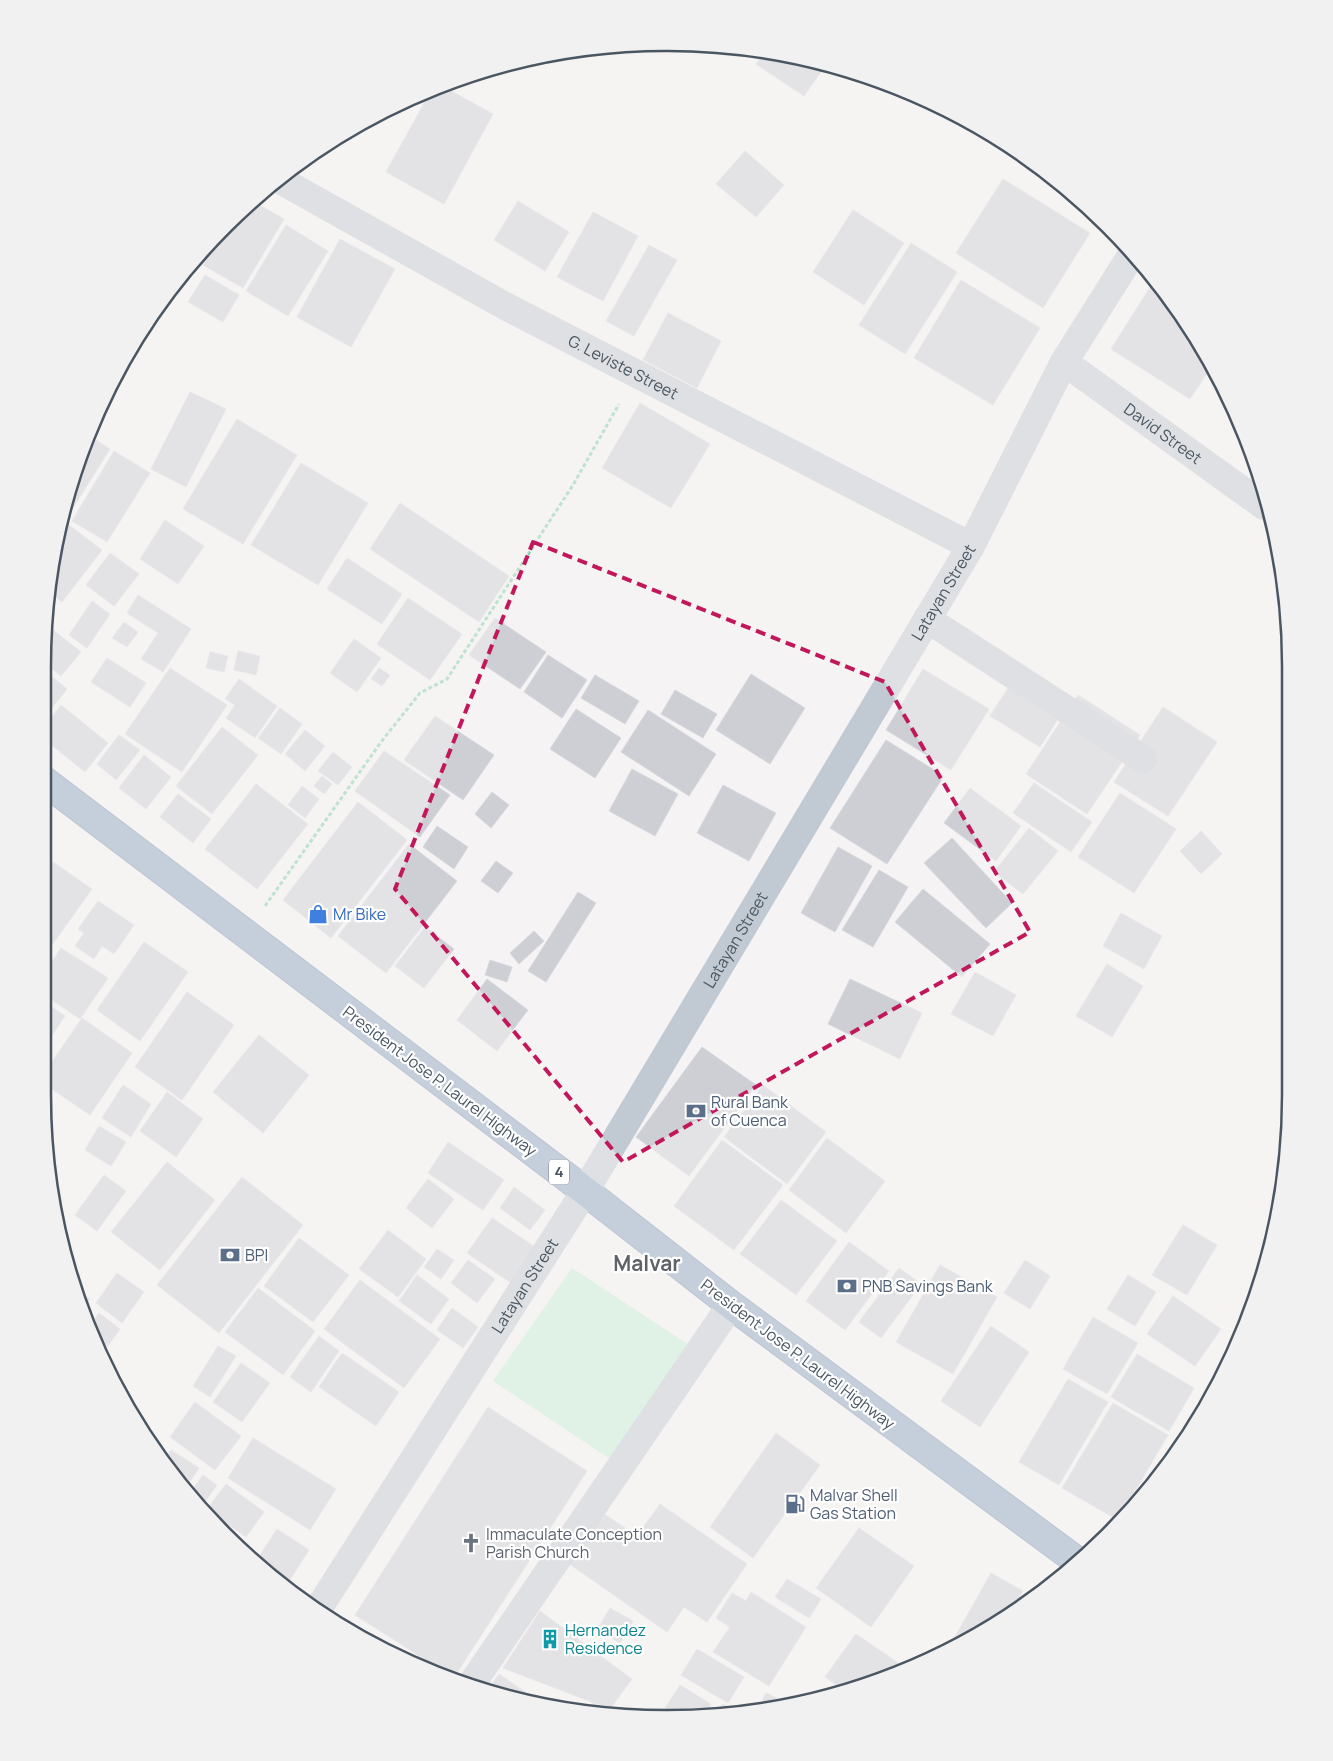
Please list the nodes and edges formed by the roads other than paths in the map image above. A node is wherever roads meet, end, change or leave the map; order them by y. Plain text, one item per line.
1 (286, 183) edge
2 (1128, 260) edge
3 (1064, 362) junction
4 (1260, 503) edge
5 (971, 546) junction
6 (927, 619) junction
7 (1143, 759) dead end
8 (51, 786) edge
9 (585, 1191) junction
10 (732, 1305) junction
11 (1072, 1557) edge
12 (322, 1604) edge
13 (476, 1679) edge

1 - 5 street, G. Leviste Street
2 - 3 street, Latayan Street
3 - 4 street, David Street
3 - 5 street, Latayan Street
5 - 6 street, Latayan Street
6 - 7 street
6 - 9 street, Latayan Street
8 - 9 highway, President Jose P. Laurel Highway / 4
9 - 10 highway, President Jose P. Laurel Highway / 4
9 - 12 street, Latayan Street
10 - 11 highway, President Jose P. Laurel Highway / 4
10 - 13 street

